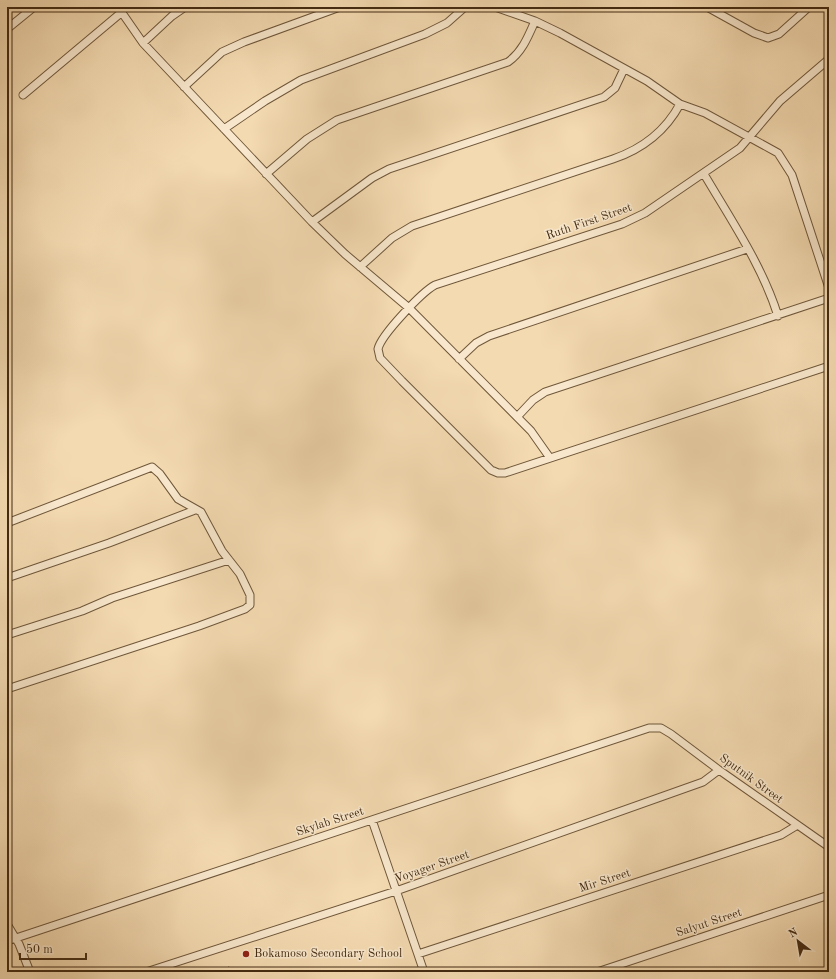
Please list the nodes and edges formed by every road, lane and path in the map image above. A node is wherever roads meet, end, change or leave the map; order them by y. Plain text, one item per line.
1 (34, 7) edge
2 (185, 7) edge
3 (340, 7) edge
4 (465, 7) edge
5 (495, 7) edge
6 (708, 7) edge
7 (809, 7) edge
8 (120, 10) edge
9 (534, 21) junction
10 (7, 29) edge
11 (144, 43) junction
12 (829, 59) edge
13 (624, 69) junction
14 (184, 87) junction
15 (23, 95) dead end
16 (680, 104) junction
17 (224, 129) junction
18 (749, 136) junction
19 (266, 174) junction
20 (704, 174) junction
21 (312, 222) junction
22 (747, 249) junction
23 (360, 267) junction
24 (829, 288) edge
25 (829, 298) edge
26 (409, 308) junction
27 (778, 316) junction
28 (459, 359) junction
29 (829, 366) edge
30 (517, 417) junction
31 (550, 458) junction
32 (195, 510) junction
33 (7, 523) edge
34 (229, 560) junction
35 (7, 578) edge
36 (7, 634) edge
37 (7, 689) edge
38 (661, 728) joint
39 (719, 770) junction
40 (372, 820) junction
41 (796, 826) junction
42 (829, 847) edge
43 (396, 891) junction
44 (829, 895) edge
45 (7, 924) edge
46 (15, 938) junction
47 (7, 941) edge
48 (418, 954) junction
49 (230, 967) dead end
50 (30, 972) edge
51 (146, 972) edge
52 (214, 972) edge
53 (424, 972) edge
54 (597, 972) edge

1 - 10 street
2 - 11 street
3 - 14 street
4 - 17 street
5 - 9 street
6 - 7 street
8 - 11 street
8 - 15 street
9 - 13 street
9 - 19 street
11 - 14 street
12 - 18 street, Ruth First Street
13 - 16 street
13 - 21 street
14 - 17 street
16 - 18 street
16 - 23 street
17 - 19 street
18 - 20 street, Ruth First Street
18 - 24 street
19 - 21 street
20 - 22 street
20 - 26 street, Ruth First Street
21 - 23 street
22 - 27 street
22 - 28 street
23 - 26 street
25 - 27 street
26 - 28 street
26 - 31 street, Ruth First Street
27 - 30 street
28 - 30 street
29 - 31 street, Ruth First Street
30 - 31 street
32 - 33 street
32 - 34 street
32 - 35 street
34 - 36 street
34 - 37 street
38 - 39 street, Sputnik Street
38 - 40 street, Skylab Street
39 - 41 street, Sputnik Street
39 - 43 street, Voyager Street
40 - 43 street
40 - 46 street, Skylab Street
41 - 42 street, Sputnik Street
41 - 48 street, Mir Street
43 - 48 street
43 - 51 street, Voyager Street
44 - 54 street, Salyut Street
45 - 46 street
46 - 47 street, Skylab Street
46 - 50 street
48 - 53 street
49 - 52 path

